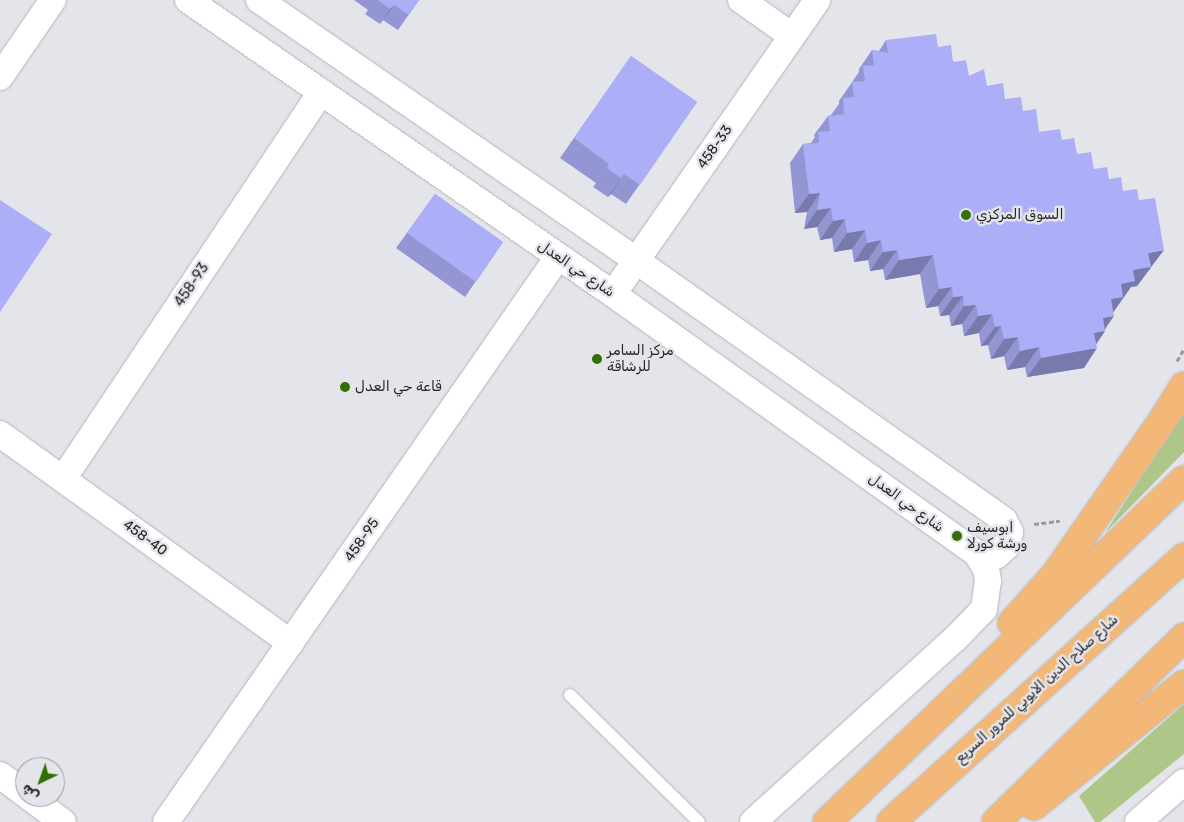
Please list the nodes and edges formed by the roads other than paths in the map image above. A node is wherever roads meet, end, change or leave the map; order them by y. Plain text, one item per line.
1 (53, 0) edge
2 (188, 0) edge
3 (259, 0) edge
4 (740, 0) edge
5 (817, 0) edge
6 (792, 36) junction
7 (0, 77) edge
8 (321, 92) junction
9 (558, 257) junction
10 (636, 260) junction
11 (613, 294) junction
12 (1184, 386) edge
13 (0, 434) edge
14 (63, 479) junction
15 (1184, 480) edge
16 (978, 554) junction
17 (1184, 557) edge
18 (1184, 636) edge
19 (290, 642) junction
20 (1184, 684) edge
21 (570, 695) dead end
22 (917, 737) junction
23 (0, 776) edge
24 (1184, 782) edge
25 (15, 787) edge
26 (43, 807) edge
27 (755, 821) edge
28 (63, 822) edge
29 (166, 822) edge
30 (699, 822) edge
31 (827, 822) edge
32 (891, 822) edge
33 (996, 822) edge
34 (1014, 822) edge
35 (1138, 822) edge

1 - 7 street
2 - 8 street, شارع حي العدل
3 - 10 street
4 - 6 street
5 - 6 street, 458-33
6 - 10 street, 458-33
8 - 9 street, شارع حي العدل
8 - 14 street, 458-93
9 - 11 street, شارع حي العدل
9 - 19 street, 458-95
10 - 11 street, 458-33
10 - 16 street
11 - 16 street, شارع حي العدل
12 - 22 highway
13 - 14 street, 458-40
14 - 19 street, 458-40
15 - 22 highway
16 - 27 street
17 - 32 highway, شارع صلاح الدين الايوبي للمرور السريع
18 - 33 highway
19 - 29 street, 458-95
20 - 34 highway
21 - 30 lane
22 - 31 highway
23 - 25 street
24 - 35 street
26 - 28 street

